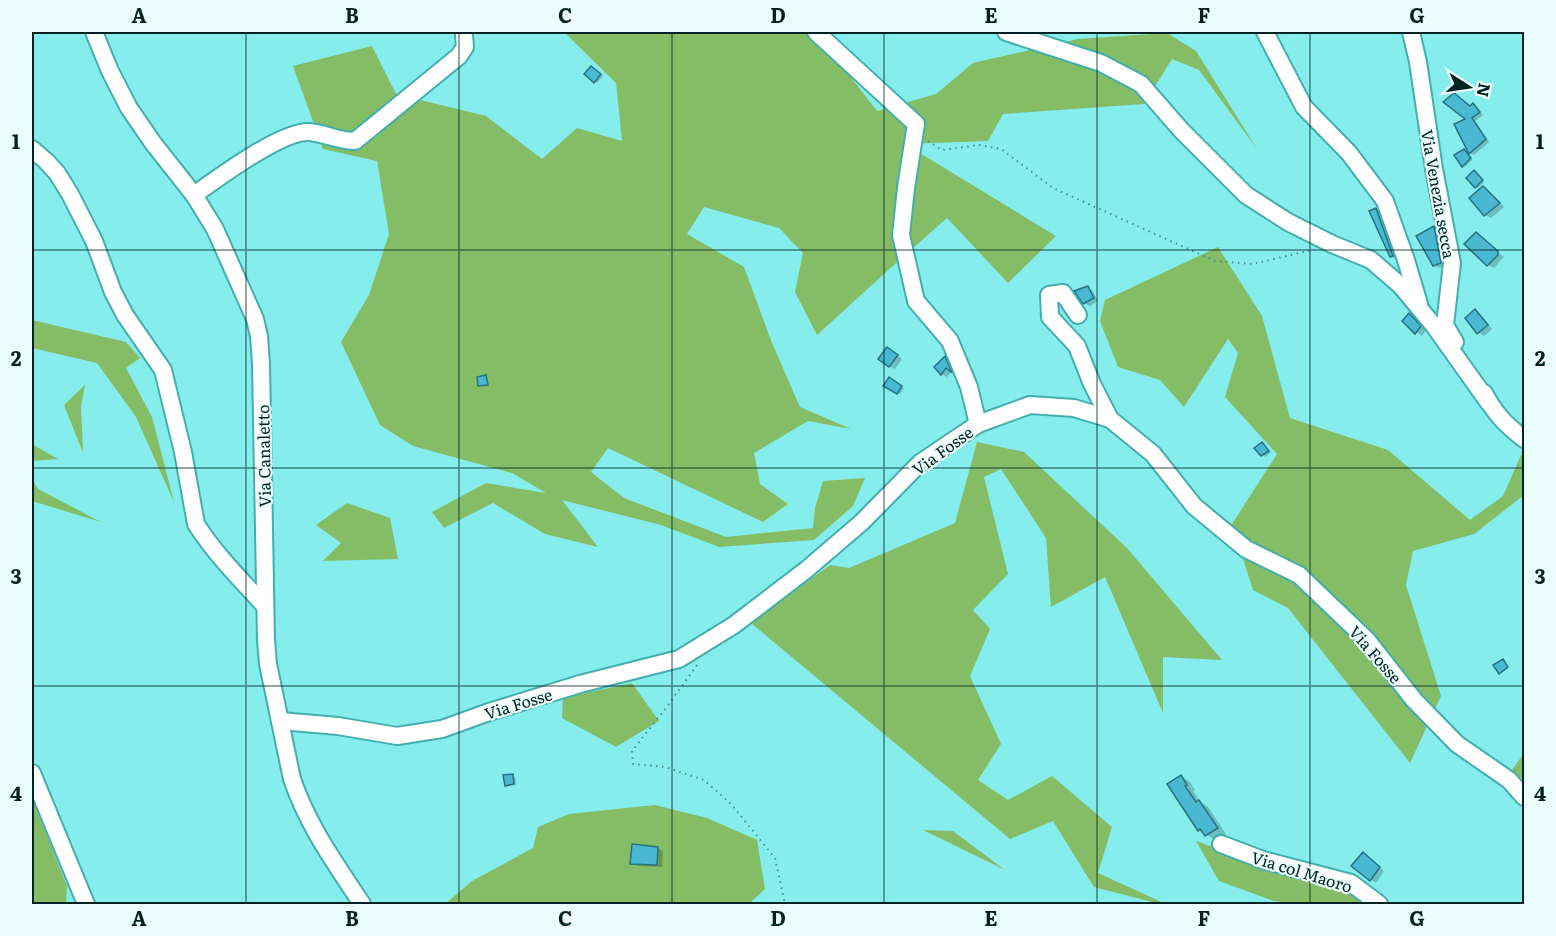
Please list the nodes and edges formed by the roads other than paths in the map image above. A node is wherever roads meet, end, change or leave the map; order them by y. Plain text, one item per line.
1 (94, 32) edge
2 (816, 32) edge
3 (1264, 32) edge
4 (1411, 32) edge
5 (1012, 33) edge
6 (464, 35) dead end
7 (32, 150) edge
8 (194, 195) junction
9 (1421, 310) junction
10 (1078, 315) dead end
11 (1489, 403) junction
12 (1110, 419) junction
13 (978, 424) junction
14 (1524, 439) edge
15 (265, 606) junction
16 (280, 721) junction
17 (32, 773) edge
18 (1524, 797) edge
19 (1221, 844) dead end
20 (86, 904) edge
21 (362, 904) edge
22 (1379, 904) edge

1 - 8 street, Via Canaletto
2 - 13 street
3 - 9 street
4 - 11 street, Via Venezia secca
5 - 9 street
6 - 8 street
7 - 15 street
8 - 15 street, Via Canaletto
9 - 11 street
10 - 12 street
11 - 14 street, Via Venezia secca
12 - 13 street, Via Fosse
12 - 18 street, Via Fosse
13 - 16 street, Via Fosse
15 - 16 street, Via Canaletto
16 - 21 street, Via Canaletto
17 - 20 street
19 - 22 street, Via col Maoro

